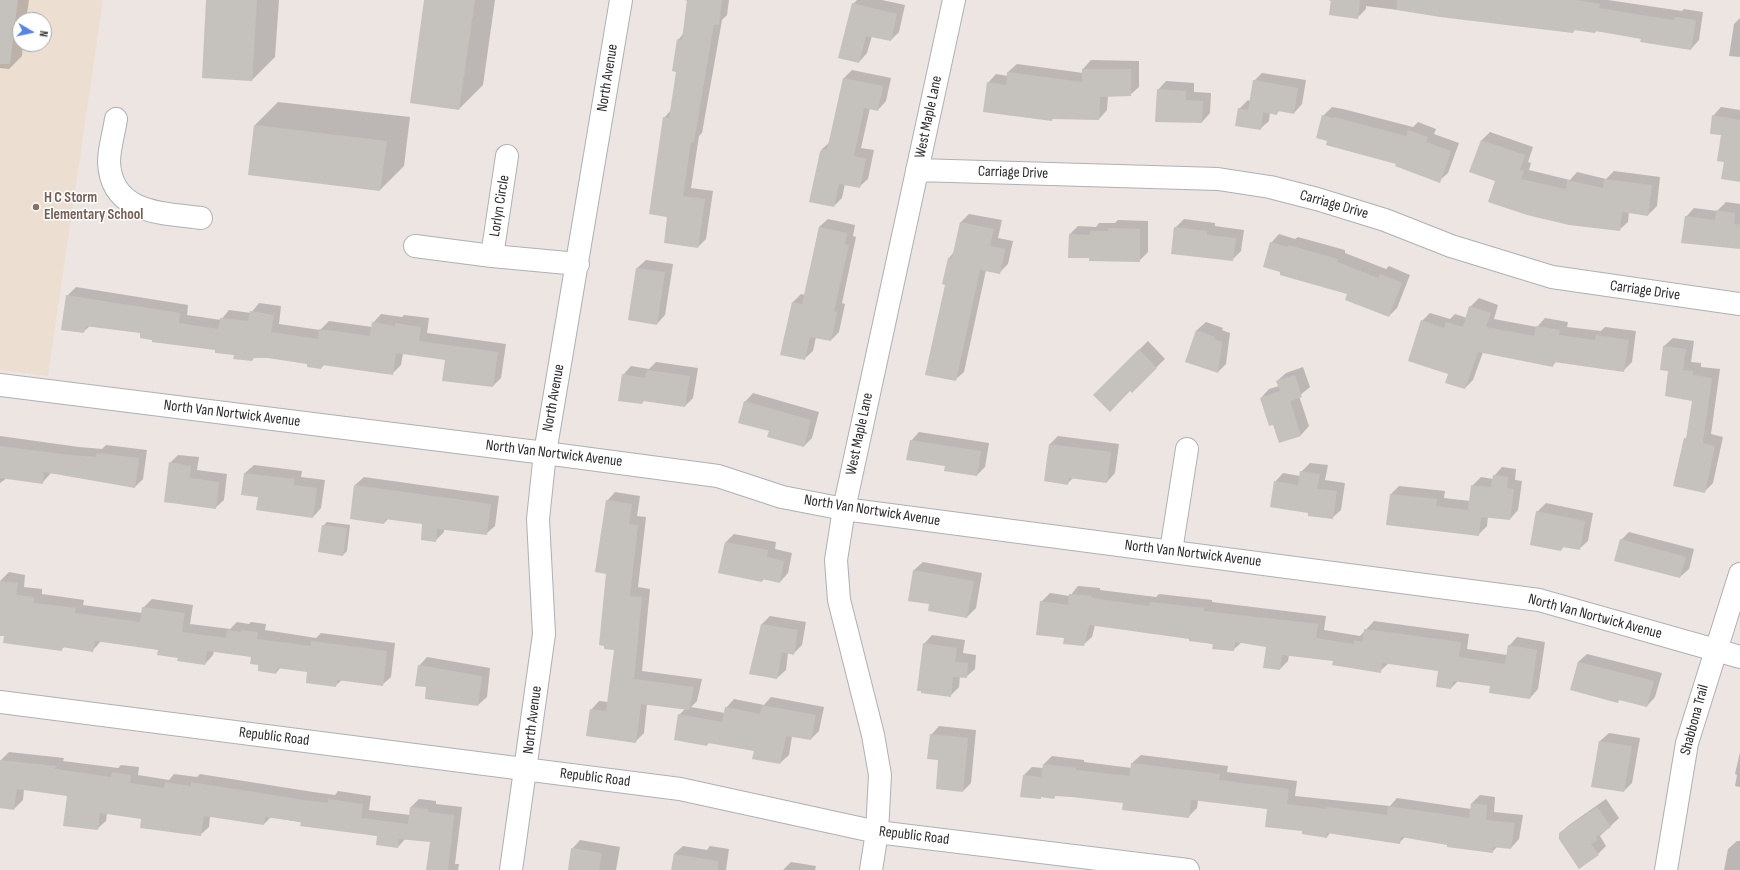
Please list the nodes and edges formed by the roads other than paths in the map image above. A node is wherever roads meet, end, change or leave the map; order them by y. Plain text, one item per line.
1 (621, 0) edge
2 (954, 0) edge
3 (116, 119) dead end
4 (507, 156) dead end
5 (917, 170) junction
6 (201, 218) dead end
7 (415, 246) dead end
8 (492, 256) junction
9 (578, 264) junction
10 (1740, 304) edge
11 (0, 385) edge
12 (1187, 449) dead end
13 (545, 452) junction
14 (844, 509) junction
15 (1171, 551) junction
16 (1740, 574) edge
17 (1715, 650) junction
18 (1740, 657) edge
19 (0, 702) edge
20 (526, 769) junction
21 (876, 832) junction
22 (511, 870) edge
23 (871, 870) edge
24 (1188, 870) edge
25 (1666, 870) edge

1 - 9 street, North Avenue
2 - 5 street, West Maple Lane
3 - 6 street
4 - 8 street, Lorlyn Circle
5 - 10 street, Carriage Drive
5 - 14 street, West Maple Lane
7 - 8 street, Lorlyn Circle
8 - 9 street, Lorlyn Circle
9 - 13 street, North Avenue
11 - 13 street, North Van Nortwick Avenue
12 - 15 street
13 - 14 street, North Van Nortwick Avenue
13 - 20 street, North Avenue
14 - 15 street, North Van Nortwick Avenue
14 - 21 street, West Maple Lane
15 - 17 street, North Van Nortwick Avenue
16 - 17 street, Shabbona Trail
17 - 18 street, North Van Nortwick Avenue
17 - 25 street, Shabbona Trail
19 - 20 street, Republic Road
20 - 21 street, Republic Road
20 - 22 street, North Avenue
21 - 23 street, West Maple Lane
21 - 24 street, Republic Road

